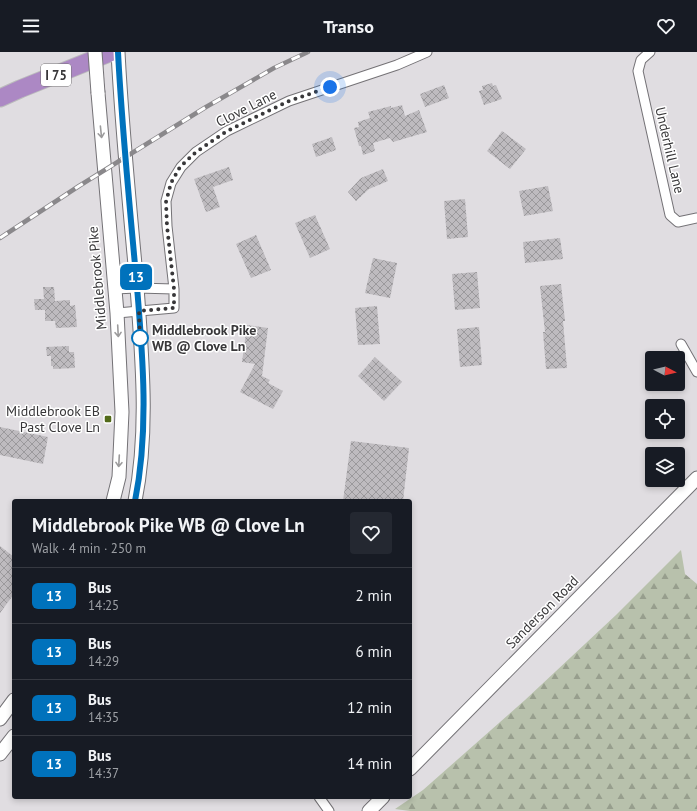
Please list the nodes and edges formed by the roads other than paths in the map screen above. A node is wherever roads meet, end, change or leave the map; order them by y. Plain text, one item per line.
1 (95, 52) edge
2 (112, 52) edge
3 (118, 52) edge
4 (427, 52) edge
5 (650, 52) edge
6 (0, 98) edge
7 (697, 218) edge
8 (137, 288) junction
9 (114, 289) junction
10 (174, 289) junction
11 (139, 311) junction
12 (117, 313) junction
13 (682, 344) dead end
14 (697, 372) edge
15 (697, 478) edge
16 (114, 499) edge
17 (135, 499) edge
18 (12, 703) edge
19 (0, 719) edge
20 (12, 739) edge
21 (0, 754) edge
22 (412, 767) edge
23 (320, 799) edge
24 (381, 799) edge
25 (329, 811) edge
26 (369, 811) edge

1 -> 9 main road, Middlebrook Pike, bridge
2 - 6 highway, I 75
3 - 8 main road
4 - 10 street, Clove Lane
5 - 7 street, Underhill Lane
8 - 9 street
8 - 10 street
8 - 11 main road
9 - 12 main road, Middlebrook Pike
10 - 11 street, Clove Lane
11 - 12 street, Clove Lane
11 - 17 main road
12 -> 16 main road, Middlebrook Pike
13 - 14 street
15 - 22 main road, Sanderson Road
18 - 19 main road
20 - 21 main road
23 - 25 street
24 - 26 main road

